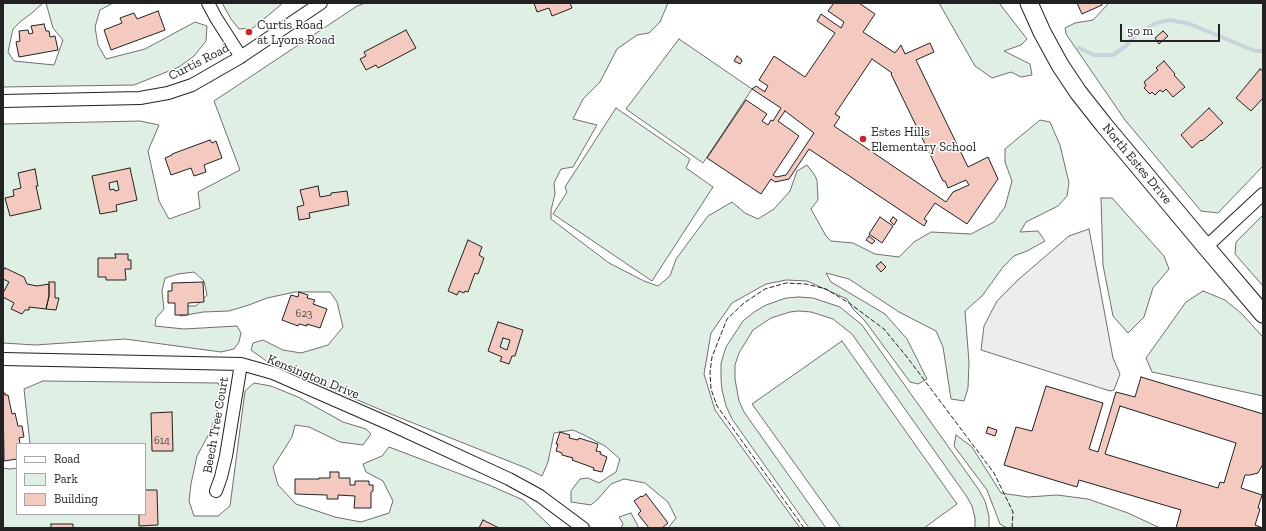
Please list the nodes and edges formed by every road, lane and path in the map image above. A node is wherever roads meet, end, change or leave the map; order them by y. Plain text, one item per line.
1 (208, 3) edge
2 (321, 3) edge
3 (1029, 3) edge
4 (241, 57) junction
5 (3, 101) edge
6 (1263, 194) edge
7 (1206, 247) junction
8 (1263, 314) edge
9 (3, 359) edge
10 (241, 364) junction
11 (216, 490) dead end
12 (583, 528) edge

1 - 4 street
2 - 4 street, Curtis Road
3 - 7 main road, North Estes Drive
4 - 5 street, Curtis Road
6 - 7 street
7 - 8 main road, North Estes Drive
9 - 10 street, Kensington Drive
10 - 11 street, Beech Tree Court
10 - 12 street, Kensington Drive

